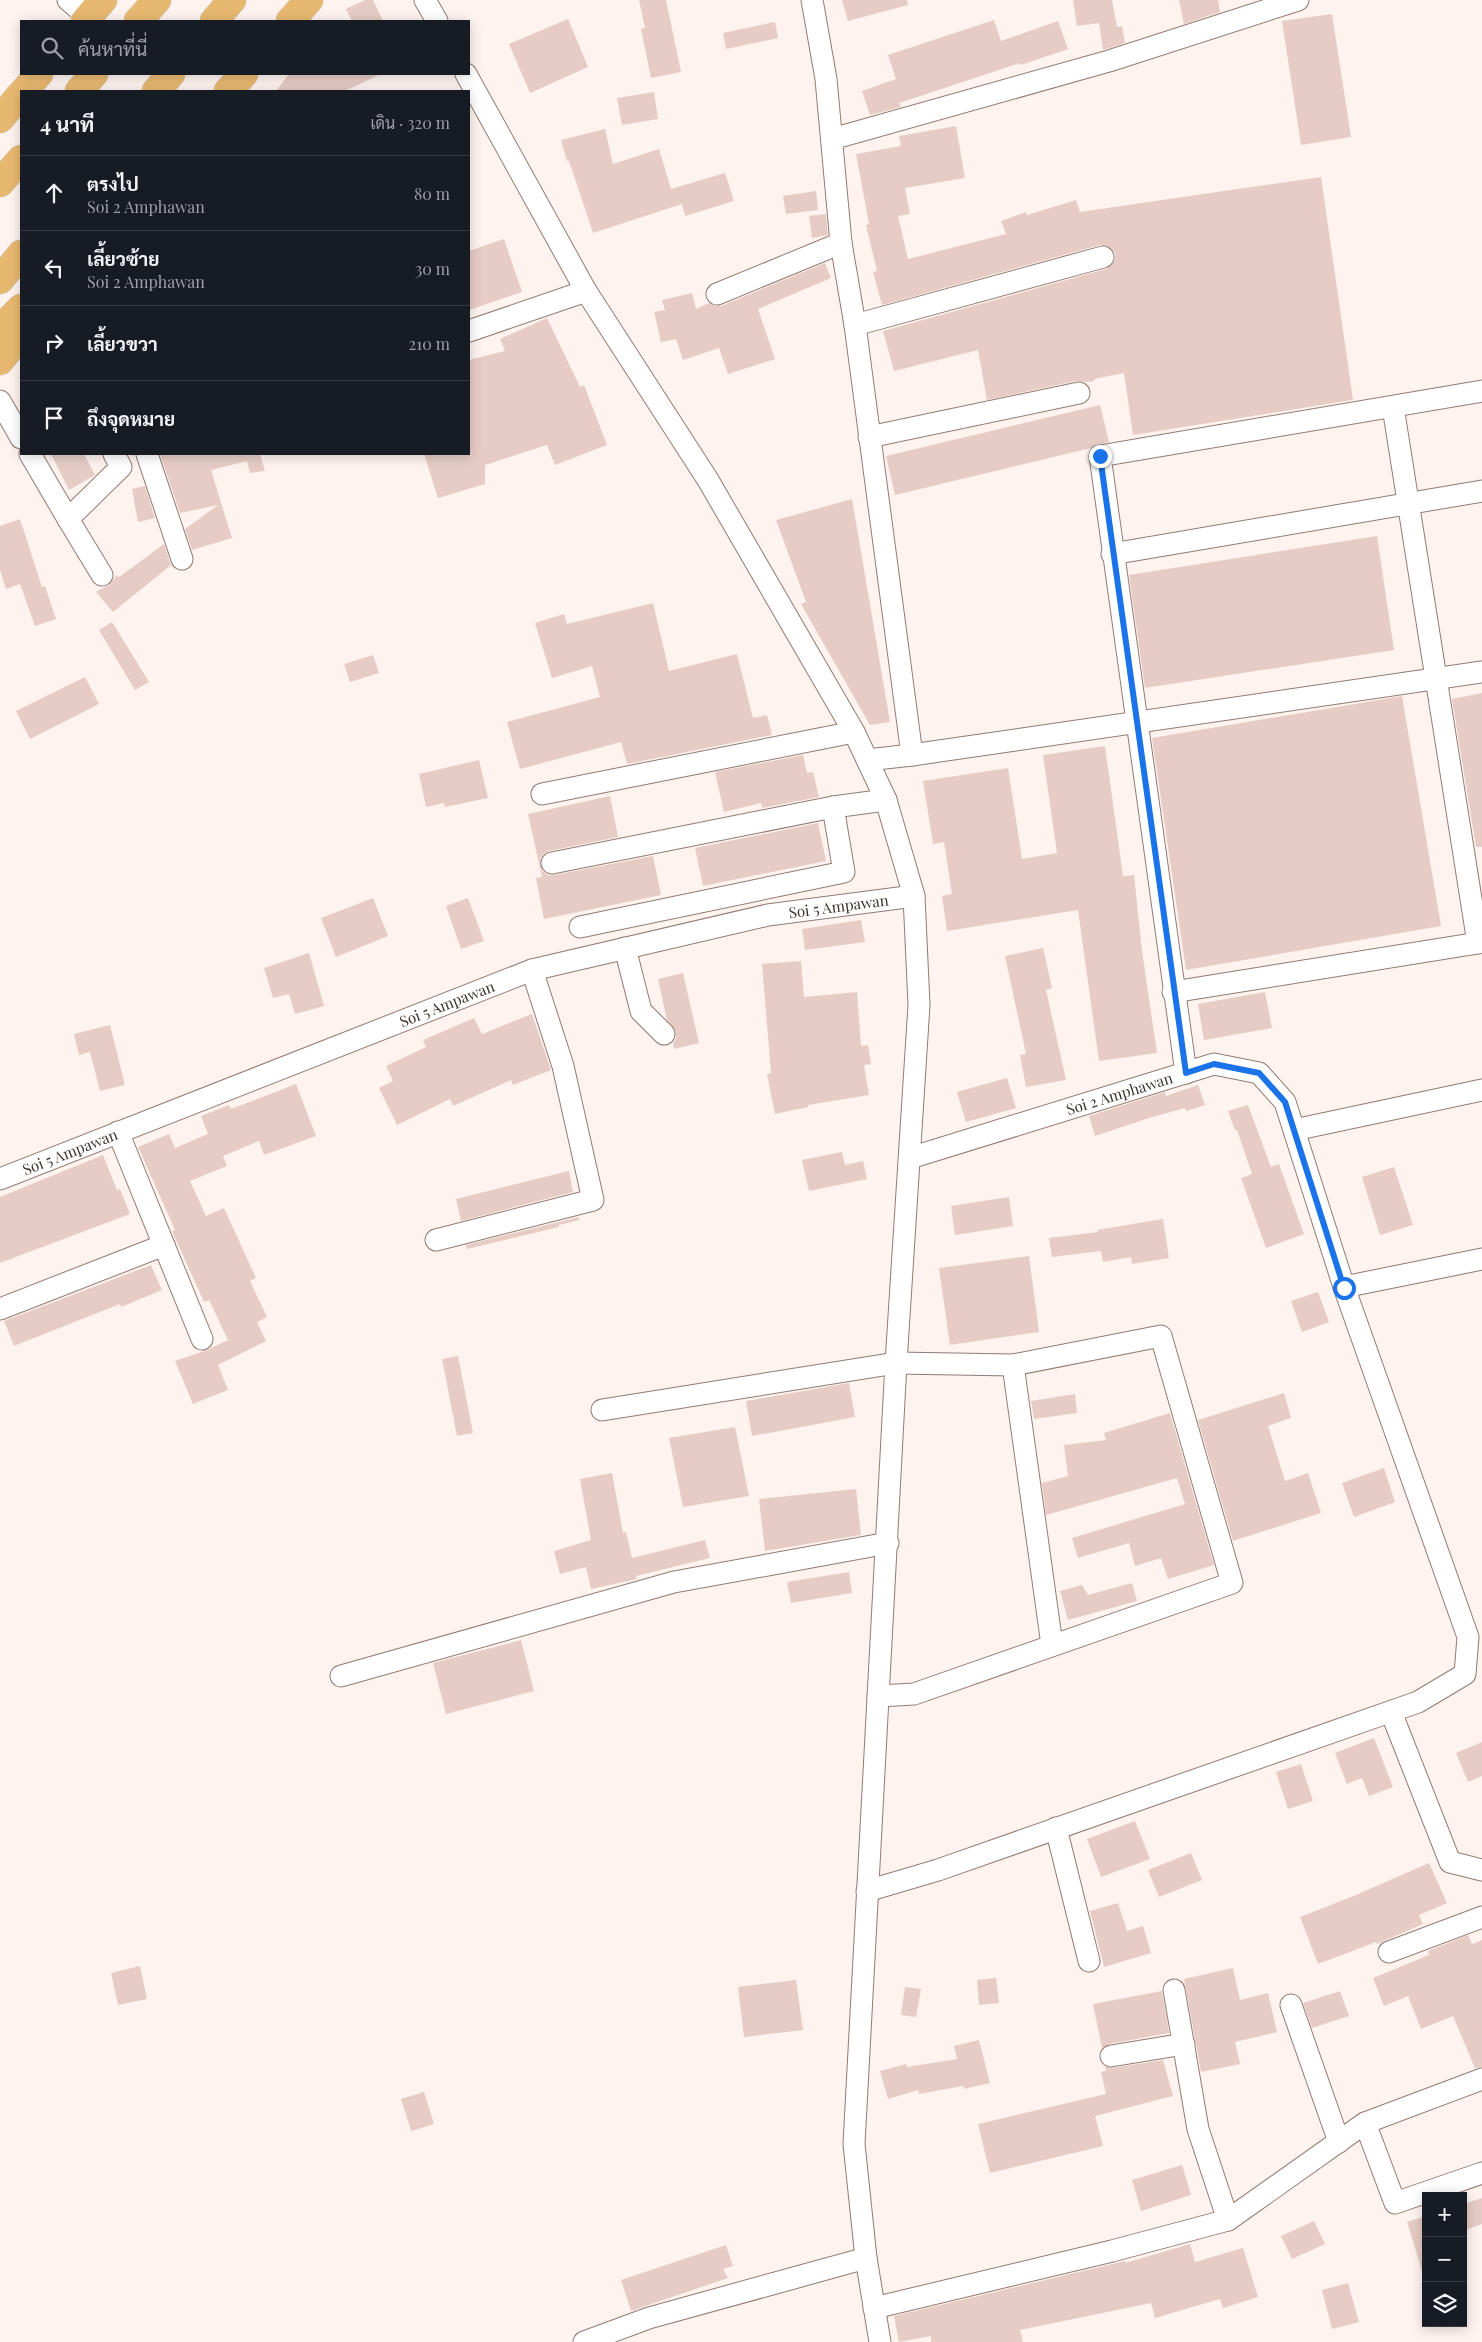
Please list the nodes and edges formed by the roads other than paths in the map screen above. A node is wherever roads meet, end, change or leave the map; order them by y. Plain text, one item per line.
1 (68, 0) edge
2 (156, 0) edge
3 (232, 0) edge
4 (308, 0) edge
5 (425, 0) edge
6 (812, 0) edge
7 (1298, 0) edge
8 (92, 13) edge
9 (139, 20) edge
10 (215, 20) edge
11 (291, 20) edge
12 (436, 20) edge
13 (38, 75) edge
14 (93, 75) edge
15 (170, 75) edge
16 (243, 75) edge
17 (467, 75) edge
18 (25, 90) edge
19 (80, 90) edge
20 (157, 90) edge
21 (229, 90) edge
22 (20, 95) edge
23 (0, 119) edge
24 (832, 139) junction
25 (20, 159) edge
26 (0, 184) edge
27 (841, 244) junction
28 (20, 255) edge
29 (1103, 257) dead end
30 (0, 280) edge
31 (586, 291) junction
32 (717, 294) dead end
33 (20, 309) edge
34 (854, 325) junction
35 (0, 329) edge
36 (470, 331) edge
37 (20, 336) edge
38 (0, 360) edge
39 (1482, 391) edge
40 (1079, 393) dead end
41 (0, 401) edge
42 (1393, 407) junction
43 (20, 436) edge
44 (870, 437) junction
45 (31, 455) edge
46 (115, 455) edge
47 (147, 455) edge
48 (1482, 492) edge
49 (1408, 504) junction
50 (68, 519) junction
51 (1112, 554) junction
52 (182, 559) dead end
53 (102, 575) dead end
54 (1482, 672) edge
55 (1437, 678) junction
56 (1136, 722) junction
57 (854, 732) junction
58 (912, 755) junction
59 (867, 760) junction
60 (542, 794) dead end
61 (886, 800) junction
62 (833, 807) junction
63 (552, 863) dead end
64 (914, 896) junction
65 (580, 927) dead end
66 (1480, 942) edge
67 (625, 948) junction
68 (532, 970) junction
69 (1173, 992) junction
70 (664, 1034) dead end
71 (1186, 1073) junction
72 (1482, 1090) edge
73 (1294, 1130) junction
74 (118, 1132) junction
75 (910, 1158) junction
76 (0, 1179) edge
77 (436, 1240) dead end
78 (164, 1245) junction
79 (1482, 1259) edge
80 (1344, 1288) junction
81 (0, 1310) edge
82 (202, 1339) dead end
83 (896, 1363) junction
84 (1013, 1365) junction
85 (602, 1410) dead end
86 (888, 1543) junction
87 (1052, 1645) junction
88 (341, 1676) dead end
89 (878, 1696) junction
90 (1391, 1712) junction
91 (1056, 1828) junction
92 (1482, 1870) edge
93 (867, 1891) junction
94 (1482, 1917) edge
95 (1389, 1952) dead end
96 (1089, 1961) dead end
97 (1174, 1990) dead end
98 (1291, 2005) dead end
99 (1184, 2044) junction
100 (1111, 2056) dead end
101 (1482, 2080) edge
102 (1366, 2123) junction
103 (1338, 2142) junction
104 (1482, 2173) edge
105 (1228, 2220) junction
106 (866, 2258) junction
107 (874, 2308) junction
108 (584, 2342) edge
109 (880, 2342) edge

1 - 8 street
2 - 9 main road
3 - 10 main road
4 - 11 main road
5 - 12 street
6 - 24 street
7 - 24 street
13 - 18 main road
14 - 19 main road
15 - 20 main road
16 - 21 main road
17 - 31 street
22 - 23 main road
24 - 27 street
25 - 26 main road
27 - 32 street
27 - 34 street
28 - 30 main road
29 - 34 street
31 - 36 street
31 - 57 street
33 - 35 main road
34 - 44 street
37 - 38 main road
39 - 42 street
40 - 44 street
41 - 43 street
42 - 49 street
42 - 51 street
44 - 58 street
45 - 50 street
46 - 50 street
47 - 52 street
48 - 49 street
49 - 51 street
49 - 55 street
50 - 53 street
51 - 56 street
54 - 55 street
55 - 56 street
55 - 66 street
56 - 58 street
56 - 69 street
57 - 59 street
57 - 60 street
58 - 59 street
59 - 61 street
61 - 62 street
61 - 64 street
62 - 63 street
62 - 65 street
64 - 67 street, Soi 5 Ampawan
64 - 75 street
66 - 69 street
67 - 68 street, Soi 5 Ampawan
67 - 70 street
68 - 74 street, Soi 5 Ampawan
68 - 77 street
69 - 71 street
71 - 73 street, Soi 2 Amphawan
71 - 75 street, Soi 2 Amphawan
72 - 73 street
73 - 80 street, Soi 2 Amphawan
74 - 76 street, Soi 5 Ampawan
74 - 78 street
75 - 83 street
78 - 81 street
78 - 82 street
79 - 80 street
80 - 90 street, Soi 2 Amphawan
83 - 84 street
83 - 85 street
83 - 86 street
84 - 87 street
84 - 87 street
86 - 88 street
86 - 89 street
87 - 89 street
89 - 93 street
90 - 91 street
90 - 92 street
91 - 93 street
91 - 96 street
93 - 106 street
94 - 95 street
97 - 99 street
98 - 103 street
99 - 100 street
99 - 105 street
101 - 102 street
102 - 103 street
102 - 104 street
103 - 105 street
105 - 107 street
106 - 107 street
106 - 108 street
107 - 109 street

